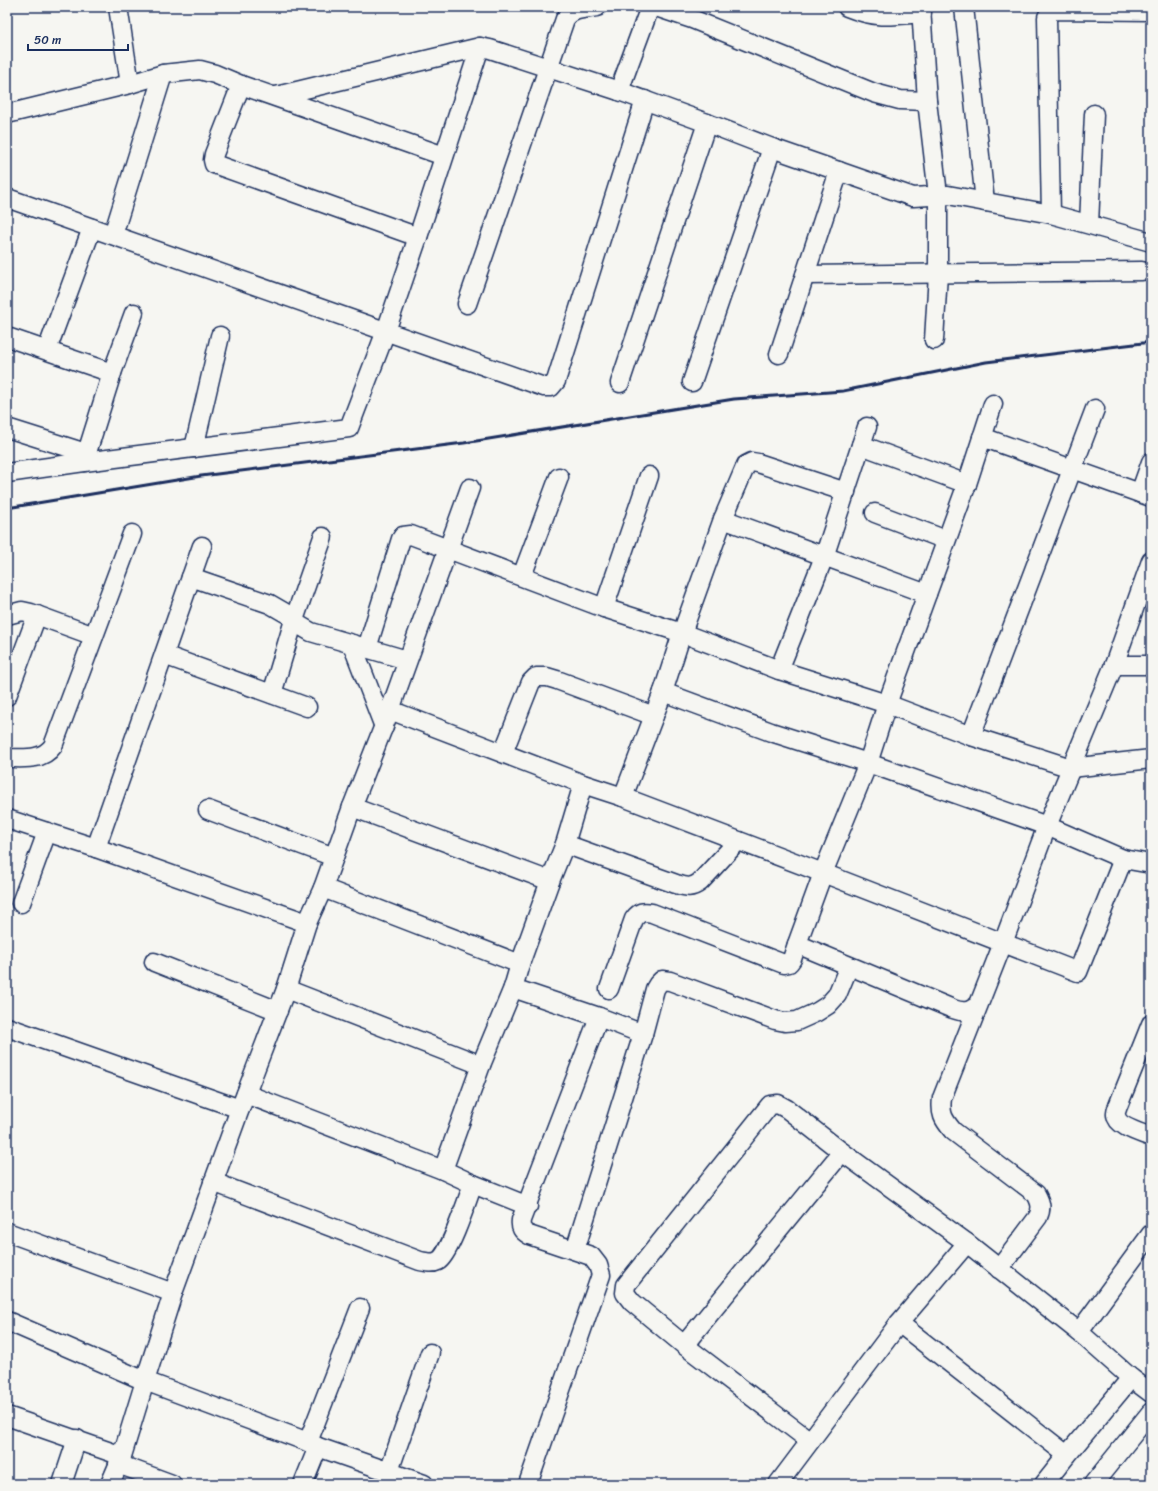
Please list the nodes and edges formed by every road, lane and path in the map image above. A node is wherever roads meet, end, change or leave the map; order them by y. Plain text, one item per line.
1 (118, 7) edge
2 (597, 7) edge
3 (650, 7) edge
4 (656, 7) edge
5 (847, 7) edge
6 (964, 7) edge
7 (922, 10) edge
8 (1151, 11) edge
9 (694, 13) edge
10 (480, 47) junction
11 (548, 67) junction
12 (163, 74) junction
13 (130, 84) junction
14 (241, 85) junction
15 (619, 91) junction
16 (276, 96) junction
17 (645, 100) junction
18 (927, 101) junction
19 (7, 114) edge
20 (1094, 114) dead end
21 (707, 123) junction
22 (772, 148) junction
23 (444, 156) junction
24 (839, 171) junction
25 (938, 195) junction
26 (7, 198) edge
27 (985, 202) junction
28 (1051, 214) junction
29 (1090, 224) junction
30 (92, 228) junction
31 (113, 235) junction
32 (418, 237) junction
33 (1151, 242) edge
34 (1142, 270) dead end
35 (938, 274) junction
36 (805, 275) junction
37 (467, 304) dead end
38 (134, 313) dead end
39 (386, 331) junction
40 (220, 336) dead end
41 (7, 337) edge
42 (934, 340) dead end
43 (46, 350) junction
44 (779, 354) dead end
45 (112, 373) junction
46 (692, 382) dead end
47 (620, 383) dead end
48 (993, 404) dead end
49 (1095, 409) dead end
50 (867, 427) dead end
51 (7, 428) edge
52 (982, 437) junction
53 (861, 445) junction
54 (194, 448) junction
55 (85, 457) junction
56 (1151, 462) edge
57 (1072, 469) junction
58 (7, 473) edge
59 (650, 476) dead end
60 (559, 477) dead end
61 (967, 484) junction
62 (470, 488) dead end
63 (846, 492) junction
64 (1146, 495) edge
65 (875, 512) dead end
66 (723, 519) junction
67 (132, 534) dead end
68 (323, 537) dead end
69 (946, 540) junction
70 (202, 546) dead end
71 (449, 549) junction
72 (824, 557) junction
73 (1151, 561) edge
74 (522, 576) junction
75 (192, 577) junction
76 (926, 594) junction
77 (604, 608) junction
78 (37, 615) junction
79 (7, 616) edge
80 (294, 620) junction
81 (682, 633) junction
82 (94, 636) junction
83 (359, 646) junction
84 (164, 655) junction
85 (407, 660) junction
86 (1114, 664) junction
87 (1151, 665) edge
88 (779, 670) junction
89 (663, 692) junction
90 (272, 694) junction
91 (7, 696) edge
92 (887, 704) junction
93 (306, 707) dead end
94 (390, 710) junction
95 (654, 716) junction
96 (384, 727) junction
97 (971, 736) junction
98 (503, 753) junction
99 (7, 758) edge
100 (1151, 759) edge
101 (868, 763) junction
102 (1071, 768) junction
103 (584, 784) junction
104 (623, 797) junction
105 (352, 807) junction
106 (208, 810) dead end
107 (7, 819) edge
108 (1047, 826) junction
109 (47, 832) junction
110 (738, 841) junction
111 (565, 844) junction
112 (96, 848) junction
113 (334, 857) junction
114 (1123, 859) junction
115 (1151, 864) edge
116 (823, 873) junction
117 (550, 881) junction
118 (323, 888) junction
119 (21, 903) dead end
120 (307, 923) junction
121 (1003, 943) junction
122 (797, 944) junction
123 (154, 962) dead end
124 (520, 964) junction
125 (849, 966) junction
126 (513, 988) junction
127 (286, 989) junction
128 (609, 989) dead end
129 (978, 1005) junction
130 (278, 1011) junction
131 (599, 1017) junction
132 (1151, 1024) edge
133 (7, 1027) edge
134 (644, 1034) junction
135 (481, 1065) junction
136 (243, 1101) junction
137 (1151, 1137) edge
138 (842, 1152) junction
139 (443, 1170) junction
140 (214, 1182) junction
141 (473, 1184) junction
142 (528, 1206) junction
143 (7, 1232) edge
144 (1150, 1237) edge
145 (967, 1243) junction
146 (575, 1250) junction
147 (999, 1269) junction
148 (173, 1293) junction
149 (360, 1308) dead end
150 (7, 1321) edge
151 (899, 1323) junction
152 (1079, 1332) junction
153 (684, 1345) junction
154 (430, 1353) dead end
155 (1131, 1378) junction
156 (145, 1381) junction
157 (1151, 1393) edge
158 (1151, 1412) edge
159 (7, 1416) edge
160 (77, 1439) junction
161 (810, 1441) junction
162 (313, 1445) junction
163 (1067, 1455) junction
164 (120, 1460) junction
165 (390, 1471) junction
166 (62, 1484) edge
167 (110, 1484) edge
168 (172, 1484) edge
169 (303, 1484) edge
170 (424, 1484) edge
171 (528, 1484) edge
172 (778, 1484) edge
173 (1044, 1484) edge
174 (1093, 1484) edge

1 - 13 street
2 - 11 street
3 - 15 street
4 - 9 street
5 - 7 street
6 - 27 street
7 - 18 street
8 - 28 street
9 - 18 street
10 - 11 street
10 - 16 street
10 - 23 street
11 - 15 street
11 - 37 street
12 - 13 street
12 - 14 street
12 - 31 street
13 - 19 street
14 - 16 street
14 - 32 street
15 - 17 street
16 - 23 street
17 - 21 street
17 - 39 street
18 - 25 street
20 - 29 street
21 - 22 street
21 - 47 street
22 - 24 street
22 - 46 street
23 - 32 street
24 - 25 street
24 - 36 street
25 - 27 street
25 - 35 street
26 - 30 street
27 - 28 street
28 - 29 street
29 - 33 street
30 - 31 street
30 - 43 street
31 - 39 street
32 - 39 street
34 - 35 street
35 - 36 street
35 - 42 street
36 - 44 street
38 - 45 street
39 - 54 street
40 - 54 street
41 - 43 street
43 - 45 street
45 - 55 street
48 - 52 street
49 - 57 street
50 - 53 street
51 - 55 street
52 - 57 street
52 - 61 street
53 - 61 street
53 - 63 street
54 - 55 street
55 - 58 street
56 - 64 street
57 - 64 street
57 - 97 street
59 - 77 street
60 - 74 street
61 - 69 street
62 - 71 street
63 - 66 street
63 - 72 street
65 - 69 street
66 - 72 street
66 - 81 street
67 - 82 street
68 - 80 street
69 - 76 street
70 - 75 street
71 - 74 street
71 - 83 street
71 - 85 street
72 - 76 street
72 - 88 street
73 - 86 street
74 - 77 street
75 - 80 street
75 - 84 street
76 - 92 street
77 - 81 street
78 - 79 street
78 - 82 street
78 - 91 street
80 - 83 street
80 - 90 street
81 - 88 street
81 - 89 street
82 - 99 street
83 - 85 street
83 - 96 street
84 - 90 street
84 - 112 street
85 - 94 street
86 - 87 street
86 - 102 street
88 - 92 street
89 - 95 street
89 - 101 street
90 - 93 street
92 - 97 street
92 - 101 street
94 - 96 street
94 - 98 street
95 - 98 street
95 - 104 street
96 - 105 street
97 - 102 street
98 - 103 street
100 - 102 street
101 - 108 street
101 - 116 street
102 - 108 street
103 - 104 street
103 - 111 street
104 - 110 street
105 - 113 street
105 - 117 street
106 - 113 street
107 - 109 street
108 - 114 street
108 - 121 street
109 - 112 street
109 - 119 street
110 - 111 street
110 - 116 street
111 - 117 street
112 - 120 street
113 - 118 street
114 - 115 street
114 - 121 street
116 - 121 street
116 - 122 street
117 - 124 street
118 - 120 street
118 - 124 street
120 - 127 street
121 - 129 street
122 - 125 street
122 - 128 street
123 - 130 street
124 - 126 street
125 - 129 street
125 - 134 street
126 - 131 street
126 - 135 street
127 - 130 street
127 - 135 street
129 - 147 street
130 - 136 street
131 - 134 street
131 - 142 street
132 - 137 street
133 - 136 street
134 - 146 street
135 - 139 street
136 - 139 street
136 - 140 street
138 - 145 street
138 - 153 street
138 - 153 street
139 - 141 street
140 - 141 street
140 - 148 street
141 - 142 street
142 - 146 street
143 - 148 street
144 - 152 street
145 - 147 street
145 - 151 street
146 - 171 street
147 - 152 street
148 - 156 street
149 - 162 street
150 - 156 street
151 - 161 street
151 - 163 street
152 - 155 street
153 - 161 street
154 - 165 street
155 - 157 street
155 - 163 street
156 - 162 street
156 - 164 street
158 - 174 street
159 - 160 street
160 - 164 street
160 - 166 street
161 - 172 street
162 - 165 street
162 - 169 street
163 - 173 street
164 - 167 street
164 - 168 street
165 - 170 street

